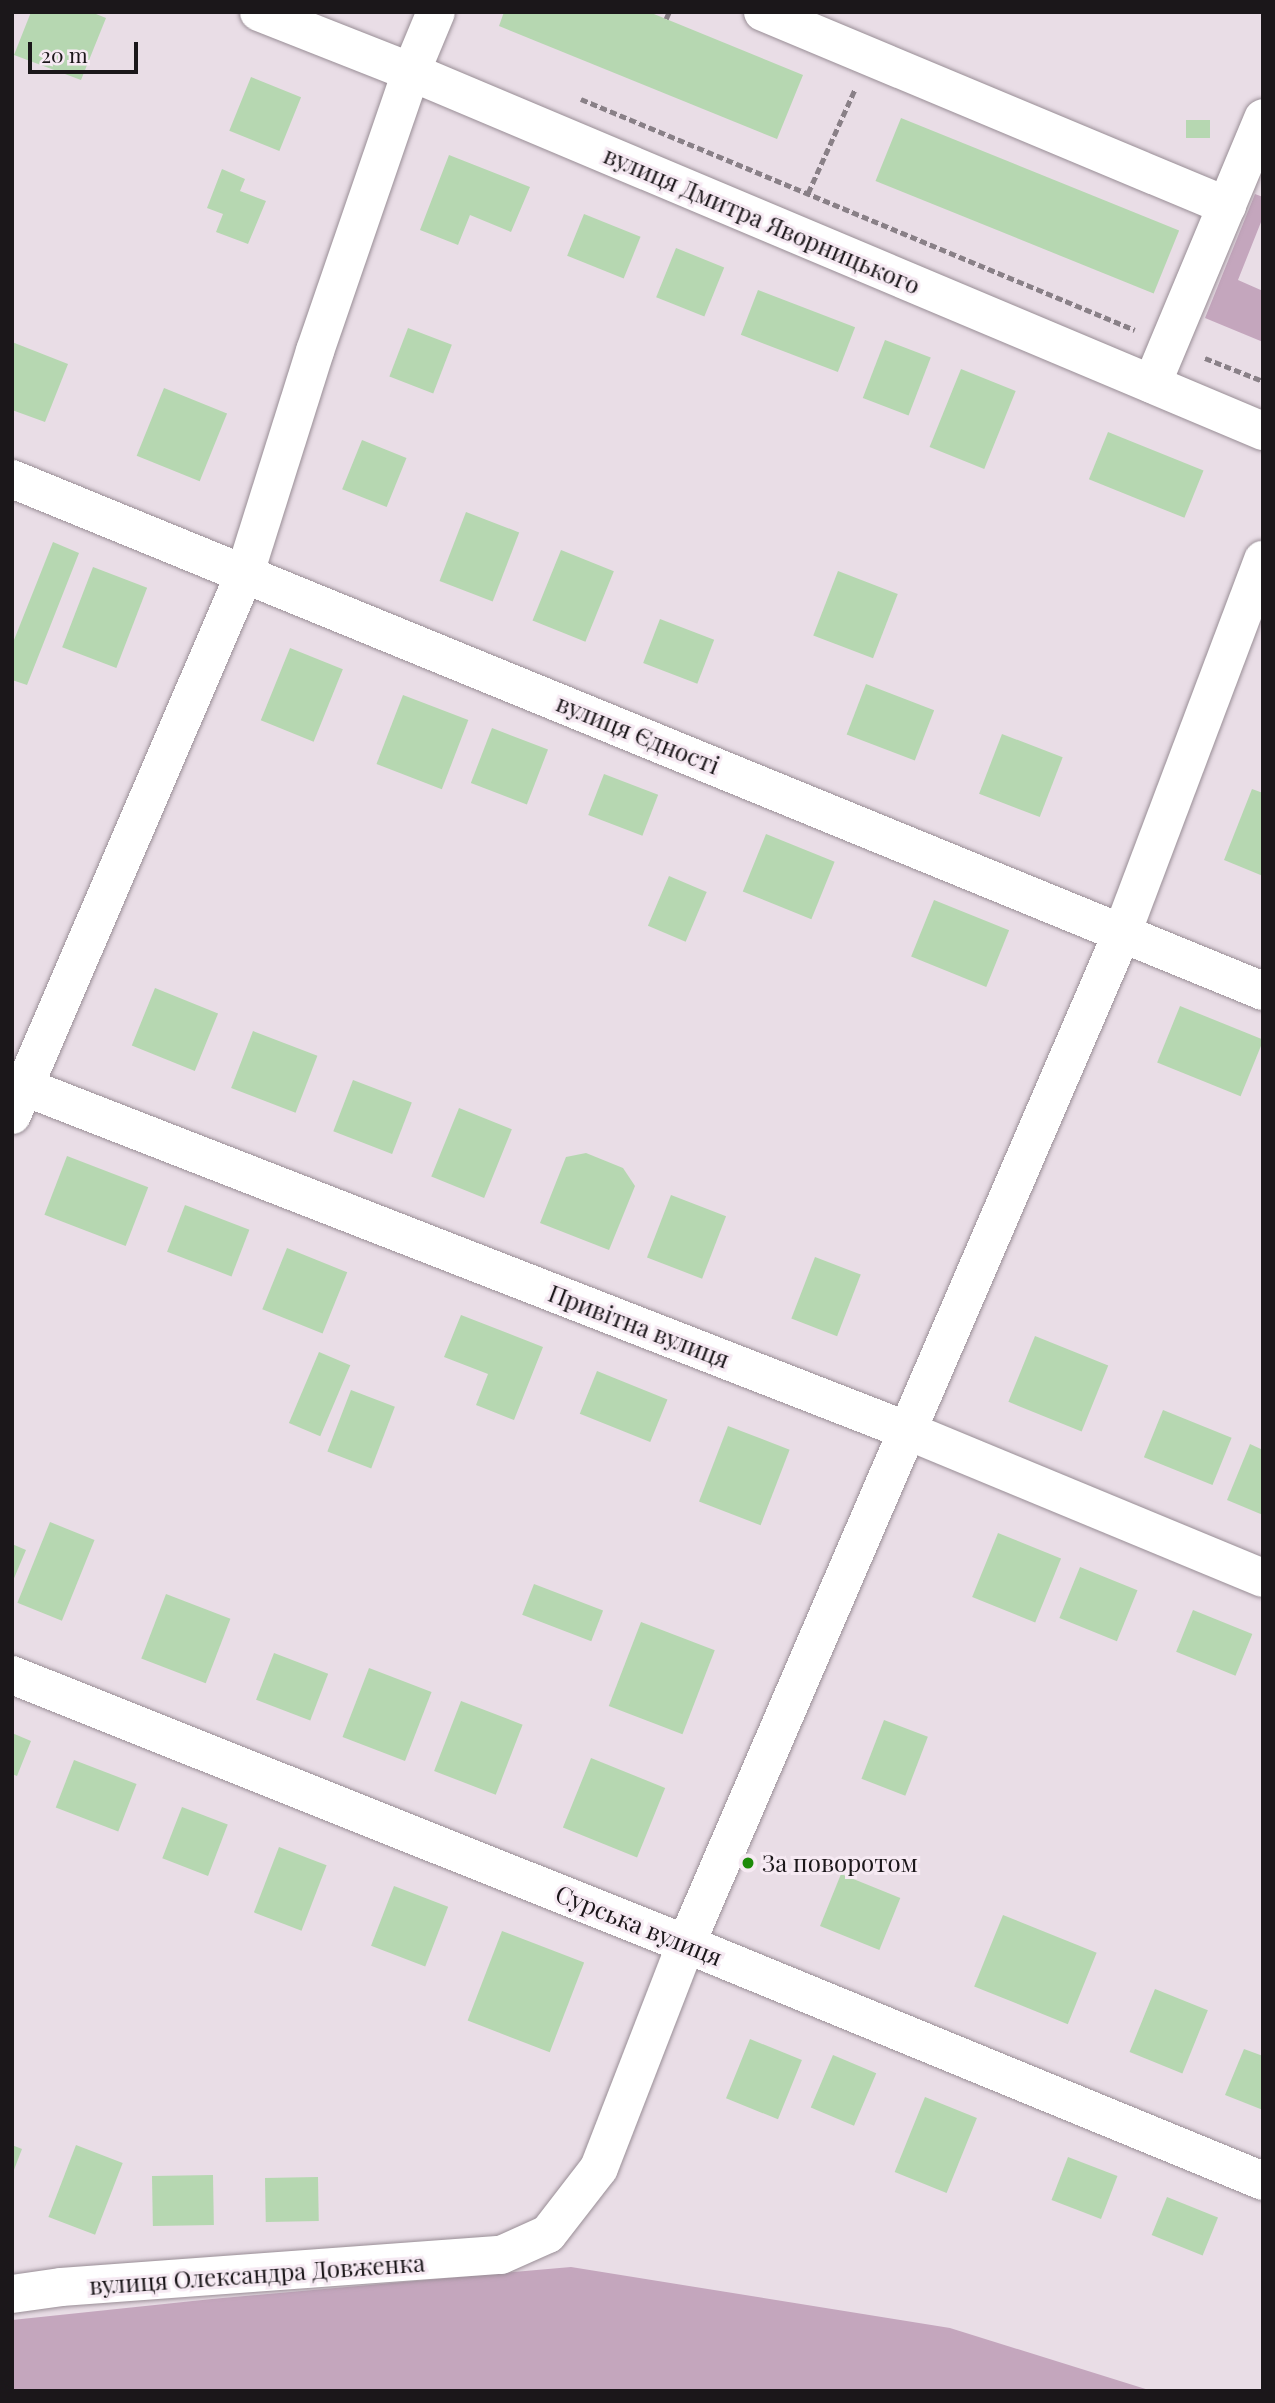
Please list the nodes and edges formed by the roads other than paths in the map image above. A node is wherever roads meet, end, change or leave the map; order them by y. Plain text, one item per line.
1 (259, 12) edge
2 (436, 12) edge
3 (763, 12) edge
4 (411, 72) junction
5 (1263, 118) edge
6 (1227, 206) junction
7 (1152, 384) junction
8 (1263, 431) edge
9 (12, 479) edge
10 (1263, 560) edge
11 (245, 573) junction
12 (1122, 933) junction
13 (1263, 990) edge
14 (16, 1095) edge
15 (908, 1431) junction
16 (1263, 1578) edge
17 (12, 1675) edge
18 (686, 1944) junction
19 (1263, 2181) edge
20 (12, 2294) edge

1 - 4 street, вулиця Дмитра Яворницького
2 - 4 street
3 - 6 street
4 - 7 street, вулиця Дмитра Яворницького
4 - 11 street
5 - 6 street
6 - 7 street
7 - 8 street, вулиця Дмитра Яворницького
9 - 11 street, вулиця Єдності
10 - 12 street, вулиця Олександра Довженка
11 - 12 street, вулиця Єдності
11 - 14 street
12 - 13 street, вулиця Єдності
12 - 15 street, вулиця Олександра Довженка
14 - 15 street, Привітна вулиця
15 - 16 street, Привітна вулиця
15 - 18 street, вулиця Олександра Довженка
17 - 18 street, Сурська вулиця
18 - 19 street, Сурська вулиця
18 - 20 street, вулиця Олександра Довженка

